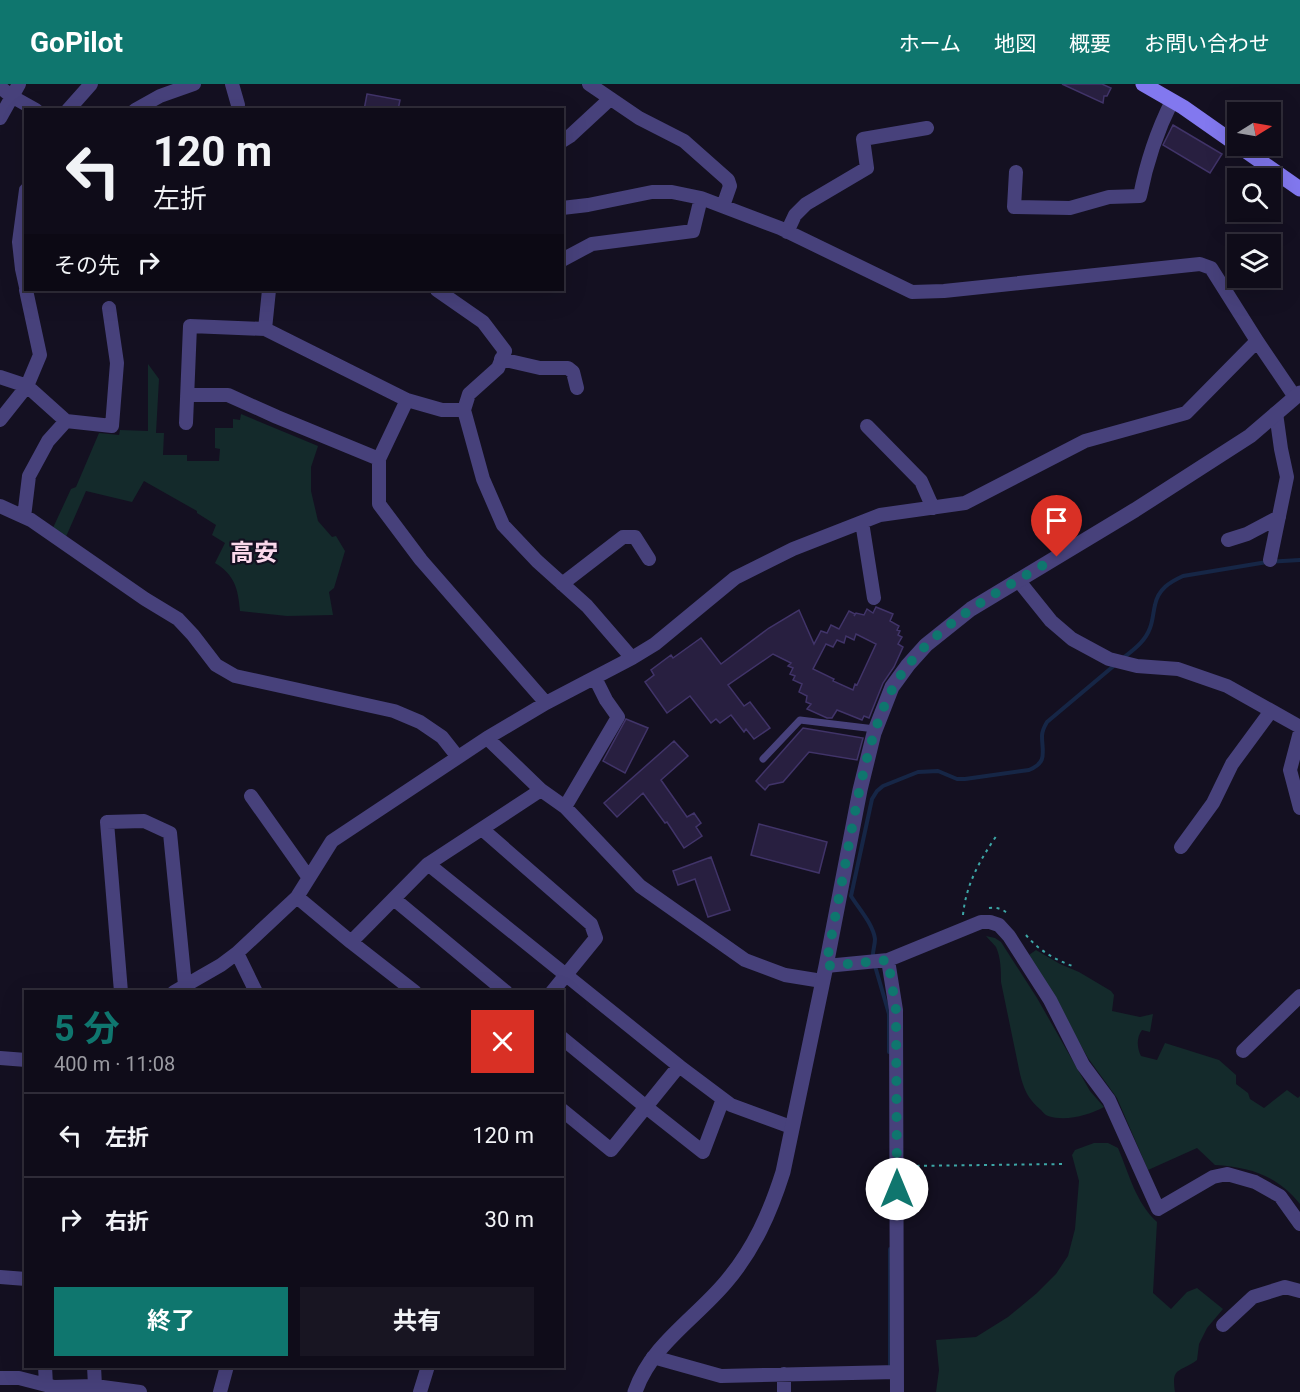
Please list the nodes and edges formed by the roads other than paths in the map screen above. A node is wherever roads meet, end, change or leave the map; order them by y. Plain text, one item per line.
1 (19, 84) edge
2 (91, 84) edge
3 (194, 84) edge
4 (232, 84) edge
5 (589, 84) edge
6 (1143, 84) edge
7 (0, 87) edge
8 (11, 96) junction
9 (610, 99) junction
10 (1172, 101) junction
11 (32, 108) edge
12 (70, 108) edge
13 (139, 108) edge
14 (236, 108) edge
15 (0, 118) edge
16 (927, 128) dead end
17 (564, 140) edge
18 (1016, 172) dead end
19 (1300, 189) edge
20 (701, 198) junction
21 (723, 206) junction
22 (24, 207) edge
23 (564, 208) edge
24 (787, 232) junction
25 (564, 259) edge
26 (24, 278) edge
27 (27, 291) edge
28 (269, 291) edge
29 (438, 291) edge
30 (109, 308) dead end
31 (265, 329) junction
32 (1257, 341) junction
33 (501, 359) junction
34 (0, 377) edge
35 (27, 386) junction
36 (577, 388) dead end
37 (187, 395) junction
38 (1298, 395) edge
39 (407, 400) junction
40 (464, 410) junction
41 (1276, 413) junction
42 (0, 420) edge
43 (66, 421) junction
44 (186, 423) dead end
45 (867, 426) dead end
46 (379, 459) junction
47 (0, 506) edge
48 (933, 507) junction
49 (24, 517) junction
50 (1279, 517) junction
51 (862, 522) junction
52 (1228, 540) dead end
53 (649, 559) dead end
54 (1270, 560) dead end
55 (1018, 580) junction
56 (562, 584) junction
57 (874, 598) dead end
58 (632, 658) junction
59 (595, 678) junction
60 (546, 703) junction
61 (1271, 711) junction
62 (1300, 727) edge
63 (876, 729) junction
64 (1300, 732) edge
65 (487, 738) junction
66 (457, 756) junction
67 (763, 759) dead end
68 (1295, 772) edge
69 (541, 790) junction
70 (251, 796) dead end
71 (565, 807) junction
72 (1300, 808) edge
73 (482, 828) junction
74 (1181, 847) dead end
75 (428, 864) junction
76 (309, 878) junction
77 (297, 897) junction
78 (394, 899) junction
79 (351, 942) junction
80 (237, 953) junction
81 (888, 960) junction
82 (826, 966) junction
83 (566, 975) junction
84 (822, 981) junction
85 (180, 988) edge
86 (122, 990) edge
87 (255, 990) edge
88 (412, 990) edge
89 (504, 990) edge
90 (554, 990) edge
91 (1300, 996) edge
92 (564, 1040) edge
93 (1243, 1051) dead end
94 (0, 1058) edge
95 (24, 1060) edge
96 (679, 1066) junction
97 (723, 1099) junction
98 (646, 1107) junction
99 (568, 1120) edge
100 (791, 1127) junction
101 (1300, 1224) edge
102 (0, 1277) edge
103 (24, 1279) edge
104 (1300, 1291) edge
105 (1224, 1325) dead end
106 (653, 1358) junction
107 (46, 1368) edge
108 (94, 1368) edge
109 (226, 1368) edge
110 (427, 1368) edge
111 (897, 1372) junction
112 (784, 1374) junction
113 (0, 1378) edge
114 (51, 1388) edge
115 (95, 1389) edge
116 (140, 1392) edge
117 (220, 1392) edge
118 (420, 1392) edge
119 (635, 1392) edge
120 (784, 1392) edge
121 (897, 1392) edge

1 - 8 street
2 - 12 street
3 - 13 street
4 - 14 street
5 - 9 street
6 - 10 main road
7 - 8 street
8 - 11 street
8 - 15 street
9 - 17 street
9 - 21 street
10 - 18 street
10 - 19 main road
16 - 24 street
20 - 21 street
20 - 23 street
20 - 25 street
21 - 24 street
22 - 26 street
24 - 32 street
27 - 35 street
28 - 31 street
29 - 33 street
30 - 43 street
31 - 37 street
31 - 39 street
32 - 38 street
32 - 48 street
33 - 36 street
33 - 40 street
34 - 35 street
35 - 42 street
35 - 43 street
37 - 44 street
37 - 46 street
38 - 41 street
39 - 40 street
39 - 46 street
40 - 56 street
41 - 50 street
41 - 55 street
43 - 49 street
45 - 48 street
46 - 60 street
47 - 49 street
48 - 51 street
49 - 66 street
50 - 52 street
50 - 54 street
51 - 57 street
51 - 58 street
53 - 56 street
55 - 61 street
55 - 63 street
56 - 58 street
58 - 59 street
59 - 60 street
59 - 71 street
60 - 65 street
61 - 62 street
61 - 74 street
63 - 67 lane
63 - 82 street
64 - 68 street
65 - 66 street
65 - 69 street
66 - 76 street
68 - 72 street
69 - 71 street
69 - 73 street
70 - 76 street
71 - 84 street
73 - 75 street
73 - 83 street
75 - 78 street
75 - 83 street
76 - 77 street
77 - 79 street
77 - 80 street
78 - 79 street
78 - 89 street
79 - 88 street
80 - 85 street
80 - 87 street
81 - 82 street
81 - 101 street
81 - 111 street
82 - 84 street
83 - 90 street
83 - 96 street
84 - 100 street
85 - 86 street
91 - 93 street
92 - 98 street
94 - 95 street
96 - 97 street
96 - 98 street
97 - 98 street
97 - 100 street
98 - 99 street
100 - 106 street
102 - 103 street
104 - 105 street
106 - 112 street
106 - 119 street
107 - 114 street
108 - 115 street
109 - 117 street
110 - 118 street
111 - 112 street
111 - 121 street
112 - 120 street
113 - 114 street
114 - 115 street
115 - 116 street

